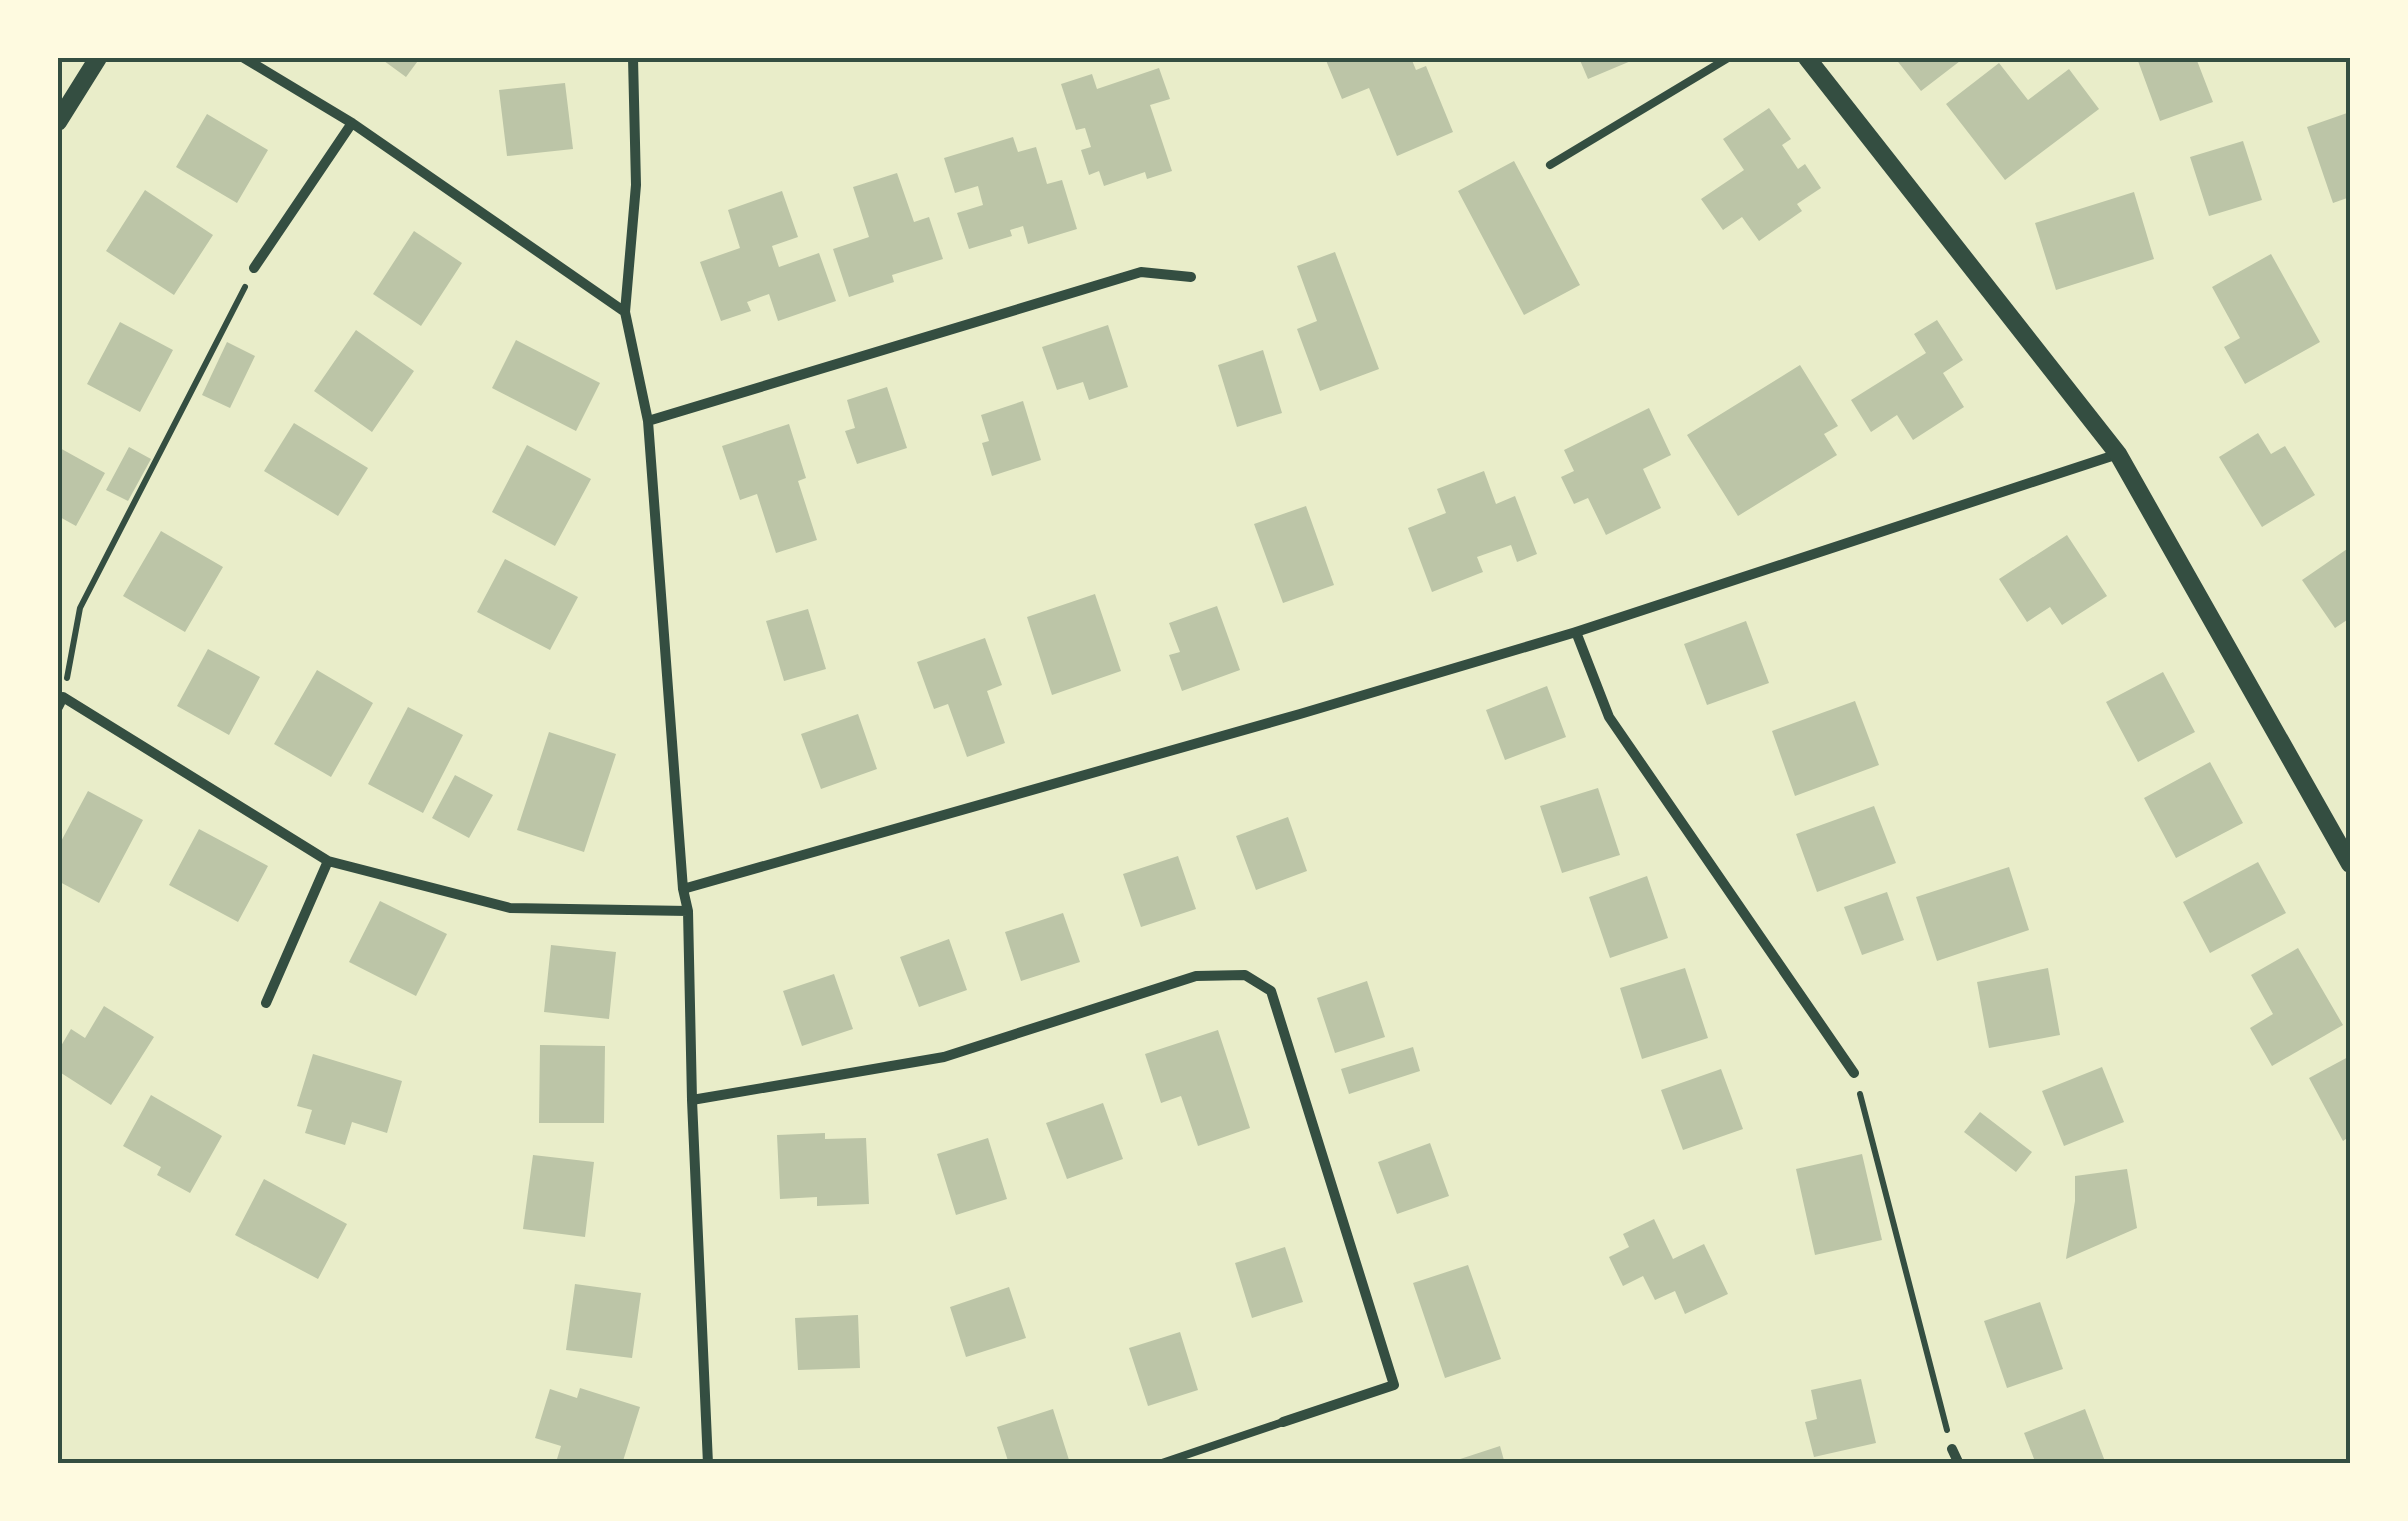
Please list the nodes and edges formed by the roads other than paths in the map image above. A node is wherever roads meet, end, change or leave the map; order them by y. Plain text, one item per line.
1 (98, 58) edge
2 (244, 58) edge
3 (633, 58) edge
4 (1728, 58) edge
5 (1807, 58) edge
6 (58, 122) edge
7 (352, 124) junction
8 (1550, 165) dead end
9 (254, 268) road end
10 (1191, 278) dead end
11 (624, 312) junction
12 (648, 421) junction
13 (2118, 454) junction
14 (1576, 632) junction
15 (60, 702) edge
16 (328, 860) junction
17 (2350, 864) edge
18 (683, 888) junction
19 (688, 911) junction
20 (266, 1003) dead end
21 (1854, 1073) road end
22 (692, 1100) junction
23 (1284, 1422) joint
24 (1952, 1449) road end
25 (708, 1464) edge
26 (1160, 1464) edge
27 (1960, 1464) edge

1 - 6 street
2 - 7 street
3 - 11 street
4 - 8 lane
5 - 13 street
7 - 9 street
7 - 11 street
10 - 12 street
11 - 12 street
12 - 18 street
13 - 14 street
13 - 17 street
14 - 18 street
14 - 21 street
15 - 16 street
16 - 19 street
16 - 20 street
18 - 19 street
19 - 22 street
22 - 23 street
22 - 25 street
23 - 26 lane
24 - 27 street

